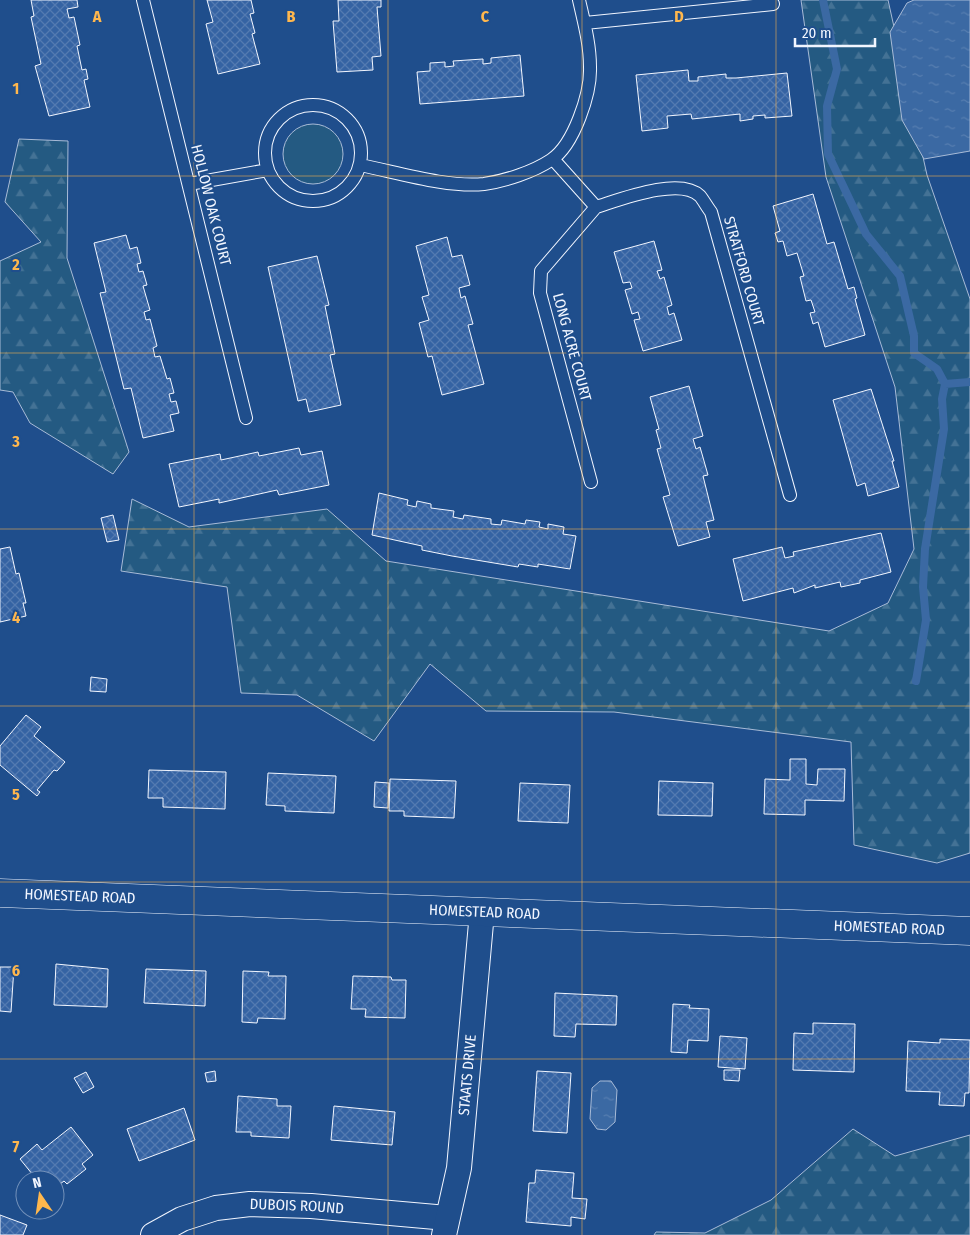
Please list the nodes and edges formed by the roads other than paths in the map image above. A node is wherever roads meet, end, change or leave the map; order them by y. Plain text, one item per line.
1 (143, 0) edge
2 (579, 0) edge
3 (773, 4) dead end
4 (584, 22) junction
5 (553, 159) junction
6 (360, 165) junction
7 (268, 170) junction
8 (189, 184) junction
9 (596, 208) junction
10 (246, 418) dead end
11 (591, 482) dead end
12 (790, 494) dead end
13 (0, 893) edge
14 (482, 912) junction
15 (970, 931) edge
16 (446, 1226) edge
17 (153, 1235) edge

1 - 8 lane, HOLLOW OAK COURT
2 - 4 lane
3 - 4 lane
4 - 5 lane
5 - 6 lane
5 - 9 lane
6 - 7 lane
6 - 7 lane
7 - 8 lane
8 - 10 lane, HOLLOW OAK COURT
9 - 11 lane, LONG ACRE COURT
9 - 12 lane, STRATFORD COURT
13 - 14 street, HOMESTEAD ROAD
14 - 15 street, HOMESTEAD ROAD
14 - 16 street, STAATS DRIVE
16 - 17 street, DUBOIS ROUND

